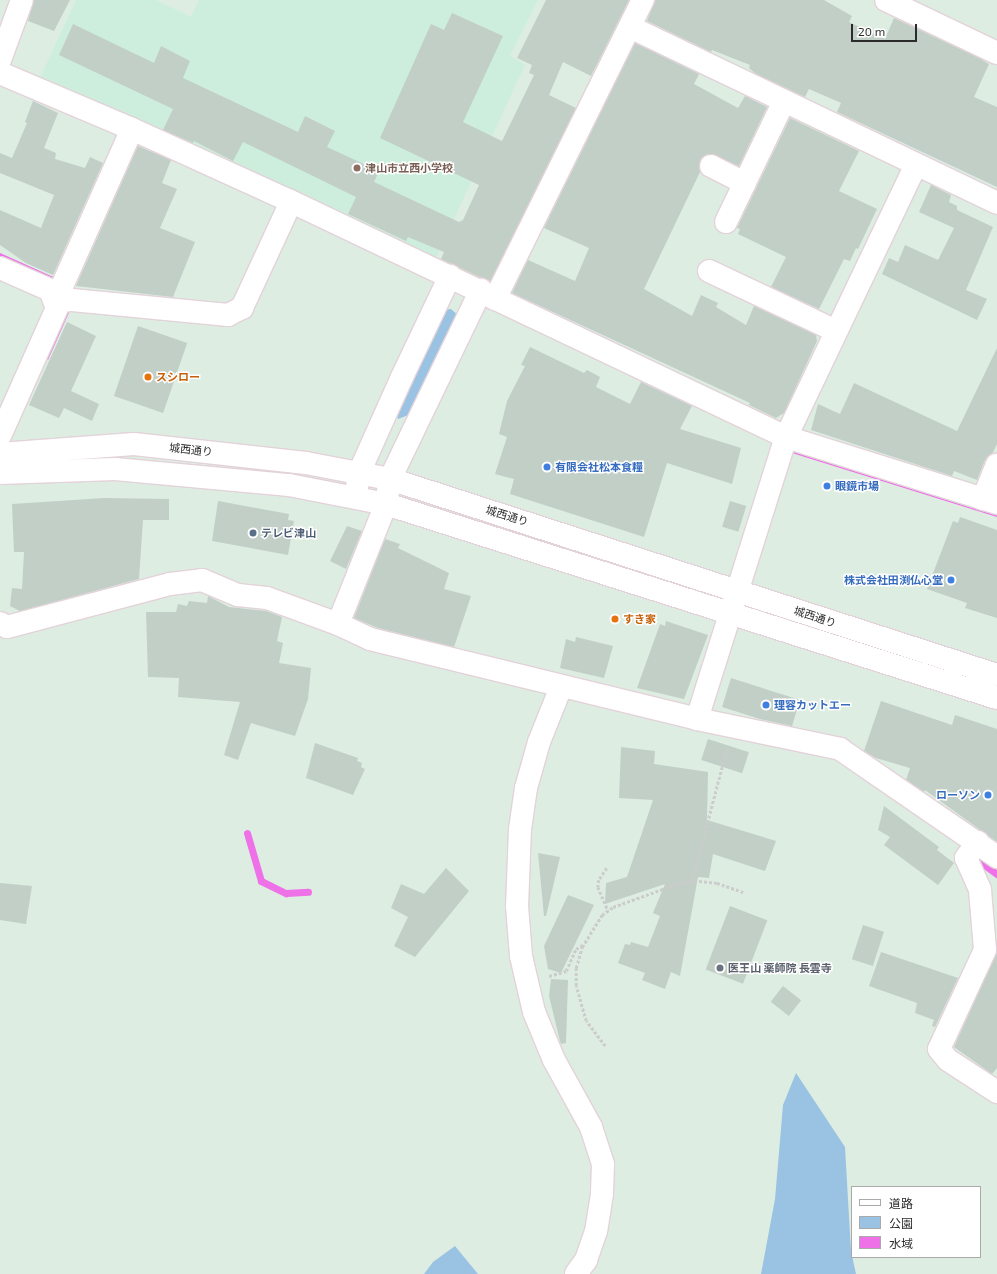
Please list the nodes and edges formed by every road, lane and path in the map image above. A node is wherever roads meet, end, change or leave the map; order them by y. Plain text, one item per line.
1 (22, 0) edge
2 (643, 0) edge
3 (886, 0) edge
4 (630, 27) junction
5 (997, 53) edge
6 (0, 60) edge
7 (0, 73) edge
8 (784, 101) junction
9 (132, 129) junction
10 (916, 164) junction
11 (711, 166) dead end
12 (745, 182) junction
13 (291, 202) junction
14 (997, 204) edge
15 (726, 222) dead end
16 (0, 268) edge
17 (709, 271) dead end
18 (450, 276) junction
19 (488, 294) junction
20 (55, 302) junction
21 (836, 331) junction
22 (0, 436) edge
23 (786, 437) junction
24 (0, 454) edge
25 (997, 465) edge
26 (359, 473) junction
27 (0, 474) edge
28 (390, 479) junction
29 (355, 498) junction
30 (990, 501) edge
31 (386, 504) junction
32 (738, 592) junction
33 (732, 614) junction
34 (0, 623) edge
35 (338, 624) junction
36 (997, 675) edge
37 (560, 687) junction
38 (997, 698) edge
39 (697, 719) junction
40 (733, 726) junction
41 (978, 842) junction
42 (997, 856) edge
43 (607, 868) dead end
44 (692, 881) junction
45 (742, 892) dead end
46 (608, 911) junction
47 (584, 944) junction
48 (549, 976) dead end
49 (605, 1046) dead end
50 (997, 1092) edge
51 (576, 1274) edge

1 - 6 street
2 - 4 street
3 - 5 street
4 - 8 street
4 - 19 street
7 - 9 street
8 - 10 street
8 - 12 street
9 - 13 street
9 - 20 street
10 - 14 street
10 - 21 street
11 - 12 street
12 - 15 street
13 - 18 street
13 - 20 street
16 - 20 street
17 - 21 street
18 - 19 street
18 - 26 street
19 - 23 street
19 - 28 street
20 - 22 street
21 - 23 street
23 - 30 street
23 - 32 street
24 - 26 street, 城西通り
25 - 30 street
26 - 28 street, 城西通り
26 - 29 street
27 - 29 street, 城西通り
28 - 31 street
28 - 32 street, 城西通り
29 - 31 street, 城西通り
31 - 33 street, 城西通り
31 - 35 street
32 - 33 street
32 - 36 street, 城西通り
33 - 38 street, 城西通り
33 - 39 street
34 - 35 street
35 - 37 street
37 - 39 street
37 - 51 street
39 - 40 street
40 - 41 street
40 - 44 path
41 - 42 street
41 - 50 street
43 - 46 path
44 - 45 path
44 - 46 path
46 - 47 path
47 - 48 path
47 - 49 path

